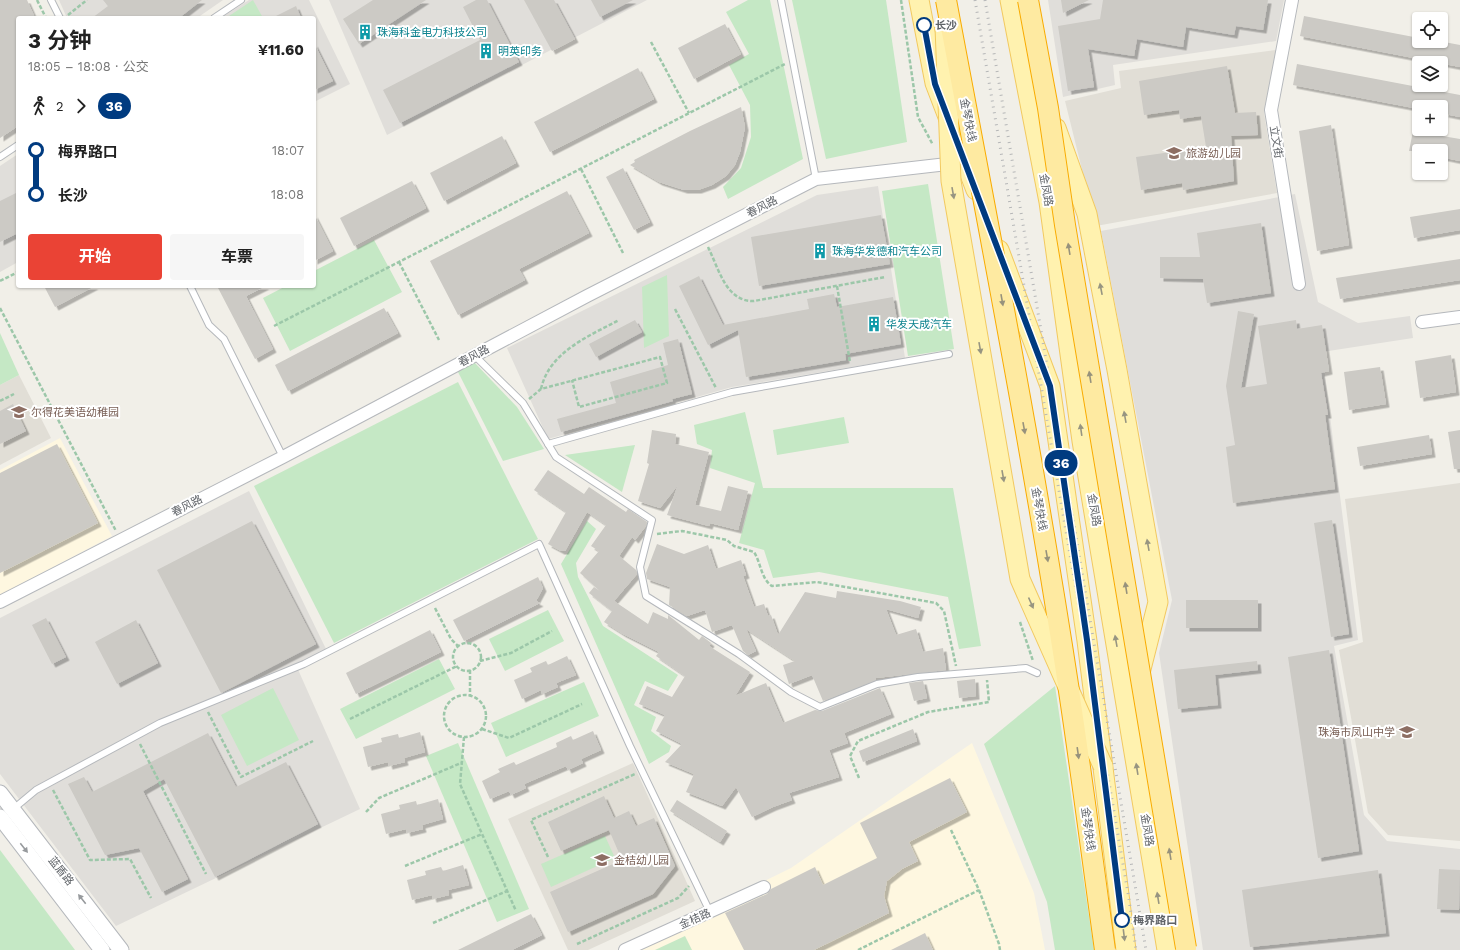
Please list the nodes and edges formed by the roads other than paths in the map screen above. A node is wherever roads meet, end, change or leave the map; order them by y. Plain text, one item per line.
1 (51, 0) edge
2 (241, 0) edge
3 (782, 0) edge
4 (919, 0) edge
5 (945, 0) edge
6 (1010, 0) edge
7 (1028, 0) edge
8 (1292, 0) edge
9 (59, 16) edge
10 (217, 16) edge
11 (1048, 108) junction
12 (16, 146) edge
13 (0, 157) edge
14 (965, 161) junction
15 (816, 179) junction
16 (1299, 284) dead end
17 (191, 288) edge
18 (1460, 317) edge
19 (1422, 322) dead end
20 (949, 354) dead end
21 (475, 356) junction
22 (548, 444) junction
23 (284, 457) junction
24 (0, 602) edge
25 (1036, 672) dead end
26 (1129, 719) junction
27 (1103, 766) junction
28 (0, 793) edge
29 (4, 815) edge
30 (764, 887) dead end
31 (710, 912) junction
32 (1176, 949) edge
33 (102, 950) edge
34 (121, 950) edge
35 (625, 950) edge
36 (1105, 950) edge
37 (1126, 950) edge

1 - 9 lane
2 - 10 lane
3 - 15 lane
4 - 14 main road
5 -> 27 main road, bridge
5 -> 36 highway, 金琴快线, bridge
26 -> 6 main road, 金凤路
7 - 11 highway, bridge
8 - 16 street, 立文街
26 -> 11 main road, bridge
32 -> 11 highway, bridge
12 - 13 lane
14 - 15 street, 春风路
14 - 27 main road
15 - 21 street, 春风路
17 - 23 lane
18 - 19 street
20 - 22 lane
21 - 22 lane
21 - 23 street, 春风路
22 - 25 lane
23 - 24 street, 春风路
32 -> 26 main road, 金凤路
27 -> 37 main road
28 - 29 street, 蓝盾路
29 - 31 lane
29 -> 33 street, 蓝盾路
34 -> 29 street, 蓝盾路
30 - 31 street, 金桔路
31 - 35 street, 金桔路

